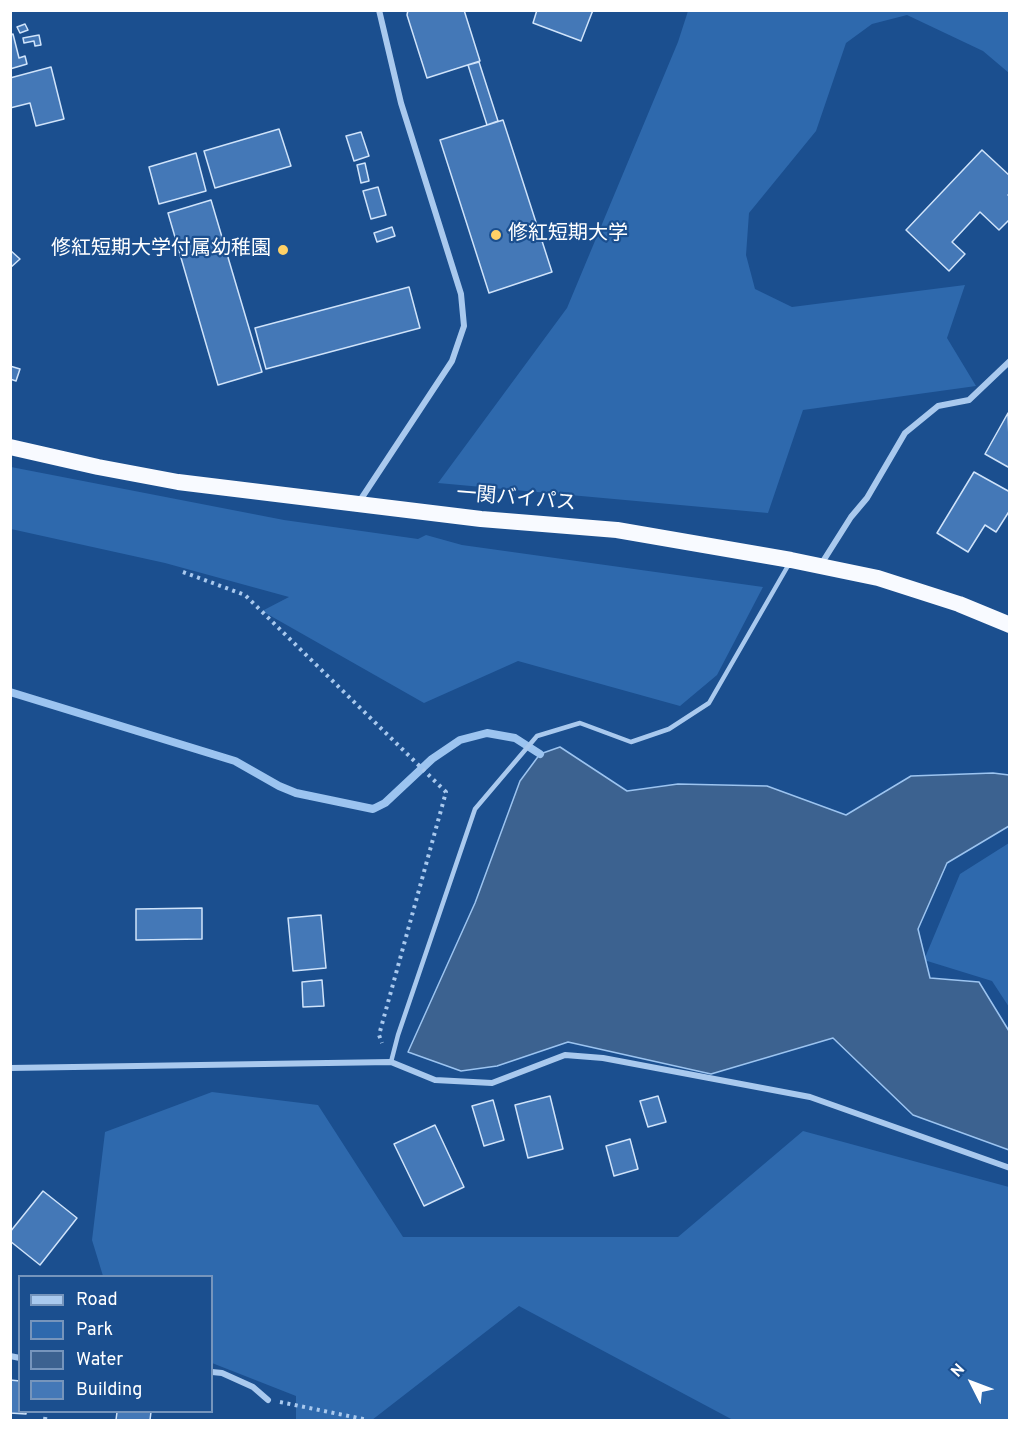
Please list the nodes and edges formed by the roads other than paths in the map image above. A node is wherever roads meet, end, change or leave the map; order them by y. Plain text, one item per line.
1 (378, 10) edge
2 (1010, 361) edge
3 (10, 447) edge
4 (359, 503) junction
5 (791, 560) junction
6 (820, 566) junction
7 (1010, 625) edge
8 (391, 1062) junction
9 (10, 1068) edge
10 (1010, 1168) edge
11 (213, 1372) edge
12 (268, 1400) road end

1 - 4 street
2 - 6 street
3 - 4 highway, 一関バイパス
4 - 5 highway, 一関バイパス
5 - 6 highway, 一関バイパス
5 - 8 lane
6 - 7 highway, 一関バイパス
8 - 9 street
8 - 10 street
11 - 12 street

